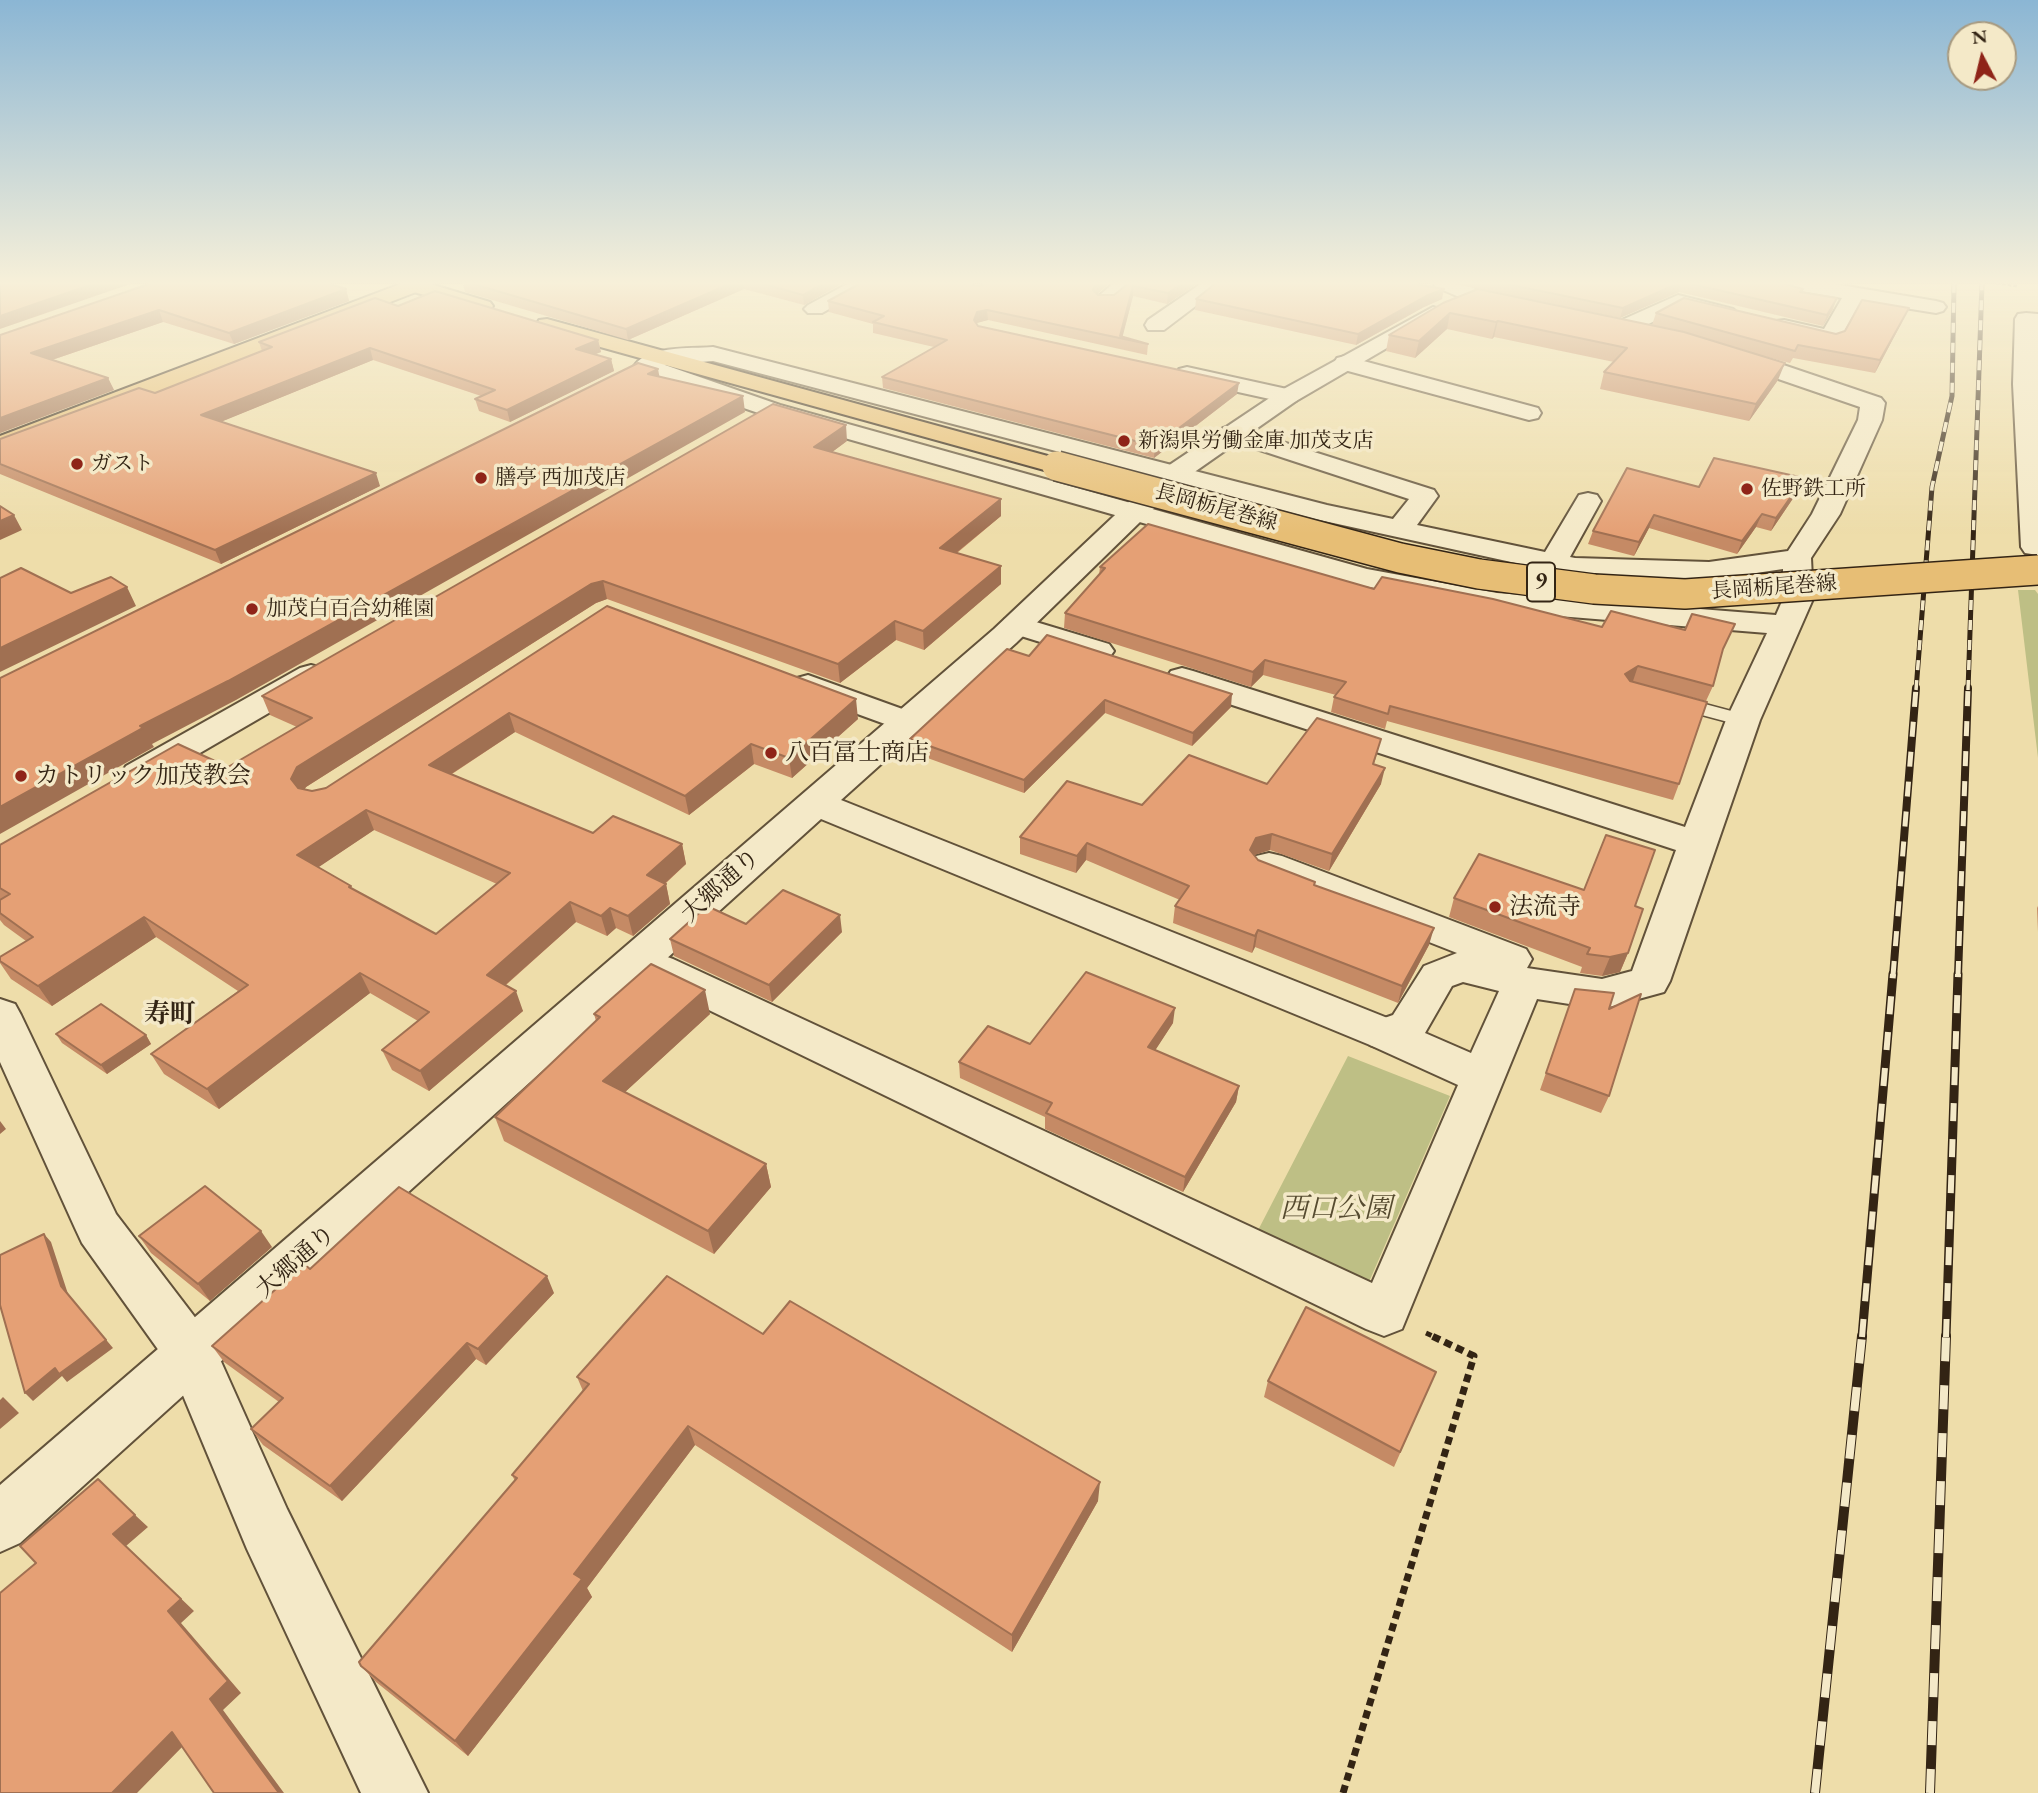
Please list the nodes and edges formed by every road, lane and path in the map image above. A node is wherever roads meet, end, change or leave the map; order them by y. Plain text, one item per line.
1 (201, 367) edge
2 (643, 367) edge
3 (664, 367) edge
4 (670, 367) edge
5 (758, 367) edge
6 (1339, 367) edge
7 (1359, 367) edge
8 (1764, 367) edge
9 (2030, 367) edge
10 (1170, 370) edge
11 (620, 378) edge
12 (2031, 385) edge
13 (1287, 397) junction
14 (772, 410) junction
15 (1529, 413) dead end
16 (736, 430) edge
17 (1232, 433) junction
18 (0, 445) edge
19 (2034, 463) edge
20 (1174, 474) junction
21 (1588, 501) dead end
22 (1137, 512) junction
23 (1399, 530) junction
24 (2038, 547) edge
25 (1797, 558) junction
26 (1553, 562) junction
27 (2038, 570) edge
28 (1016, 625) junction
29 (1786, 625) junction
30 (338, 659) edge
31 (777, 674) edge
32 (1656, 697) edge
33 (1743, 720) junction
34 (907, 722) junction
35 (108, 791) edge
36 (815, 803) junction
37 (1697, 844) junction
38 (1269, 865) edge
39 (638, 959) junction
40 (1523, 982) junction
41 (1602, 994) junction
42 (0, 1015) edge
43 (1385, 1034) junction
44 (1483, 1077) junction
45 (1384, 1313) junction
46 (191, 1354) junction
47 (0, 1523) edge
48 (395, 1793) edge
49 (1343, 1793) edge

1 - 18 main road
2 - 11 street
3 - 14 street
4 - 27 main road, 長岡栃尾巻線 / 9, bridge
5 - 20 street
6 - 13 street, 大郷通り
7 - 15 street
8 - 25 street
9 - 12 street
10 - 13 street
12 - 19 street
13 - 17 street, 大郷通り
14 - 16 street
14 - 22 street
17 - 20 street, 大郷通り
17 - 23 street
19 - 24 street
20 - 22 street, 大郷通り
20 - 23 street
21 - 26 street
22 - 28 street, 大郷通り
22 - 29 street
23 - 26 street
25 - 26 street
25 - 29 street
28 - 34 street, 大郷通り
28 - 37 street
29 - 33 street
30 - 35 street
31 - 34 street
32 - 33 lane
33 - 37 street
34 - 36 street, 大郷通り
36 - 39 street, 大郷通り
36 - 43 street
37 - 41 street
38 - 41 street
39 - 45 street
39 - 46 street, 大郷通り
40 - 41 street
40 - 43 street
40 - 44 street
42 - 46 street
43 - 44 street
44 - 45 street
45 - 49 path
46 - 47 street, 大郷通り
46 - 48 street

